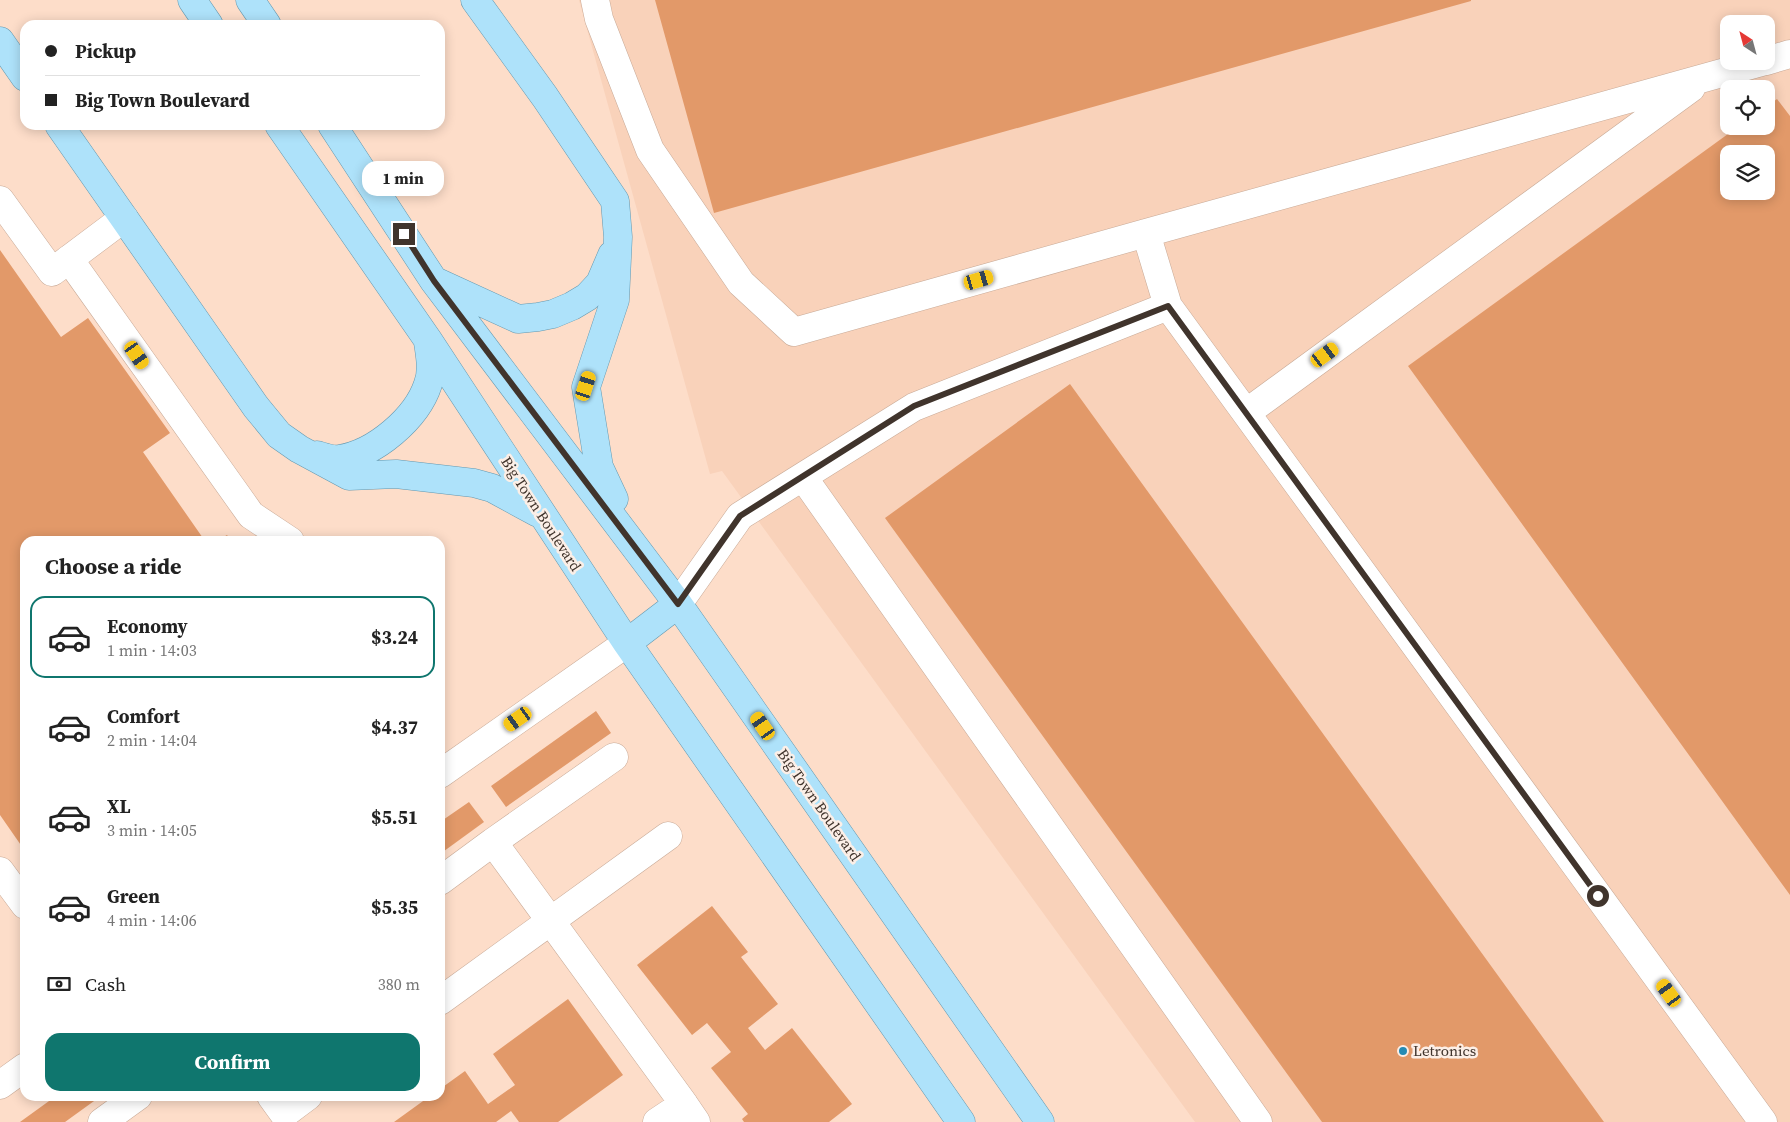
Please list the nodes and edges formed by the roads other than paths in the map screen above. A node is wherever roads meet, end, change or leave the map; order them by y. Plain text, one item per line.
1 (192, 0) edge
2 (250, 0) edge
3 (475, 0) edge
4 (595, 0) edge
5 (206, 20) edge
6 (264, 20) edge
7 (0, 41) edge
8 (1790, 54) edge
9 (1775, 58) edge
10 (20, 70) edge
11 (1734, 70) edge
12 (1705, 78) junction
13 (62, 130) edge
14 (281, 130) edge
15 (335, 130) edge
16 (0, 200) edge
17 (124, 218) junction
18 (1146, 232) junction
19 (618, 237) junction
20 (69, 259) junction
21 (434, 281) junction
22 (1168, 306) junction
23 (428, 340) junction
24 (1246, 413) junction
25 (298, 449) junction
26 (802, 477) junction
27 (542, 515) junction
28 (282, 536) edge
29 (637, 548) junction
30 (678, 604) junction
31 (626, 643) junction
32 (614, 757) dead end
33 (445, 770) edge
34 (668, 836) dead end
35 (493, 842) junction
36 (0, 871) edge
37 (445, 876) edge
38 (20, 898) edge
39 (551, 922) junction
40 (445, 997) edge
41 (20, 1070) edge
42 (0, 1084) edge
43 (131, 1101) edge
44 (275, 1101) edge
45 (301, 1101) edge
46 (690, 1113) edge
47 (102, 1122) edge
48 (657, 1122) edge
49 (961, 1122) edge
50 (1040, 1122) edge
51 (1258, 1122) edge
52 (1763, 1122) edge

1 - 5 main road
2 - 6 main road
3 - 19 main road
4 - 18 lane
7 - 10 main road
8 - 9 lane
11 - 12 lane
12 - 18 lane
12 - 24 lane
13 - 17 main road
14 - 23 main road, Big Town Boulevard
15 - 21 main road, Big Town Boulevard
16 - 20 lane
17 - 20 lane
17 - 25 main road
18 - 22 lane
19 - 21 main road
19 - 29 main road
20 - 28 lane
21 - 29 main road, Big Town Boulevard
22 - 24 lane
22 - 26 lane
23 - 25 main road
23 - 27 main road, Big Town Boulevard
24 - 52 lane
25 - 27 main road
26 - 30 lane
26 - 51 lane
27 - 31 main road, Big Town Boulevard
29 - 30 main road, Big Town Boulevard
30 - 31 main road
30 - 50 main road, Big Town Boulevard
31 - 33 lane
31 - 49 main road, Big Town Boulevard
32 - 35 lane
34 - 39 lane
35 - 37 lane
35 - 39 lane
36 - 38 lane
39 - 40 lane
39 - 46 lane
41 - 42 lane
43 - 47 lane
44 - 45 lane
46 - 48 lane

